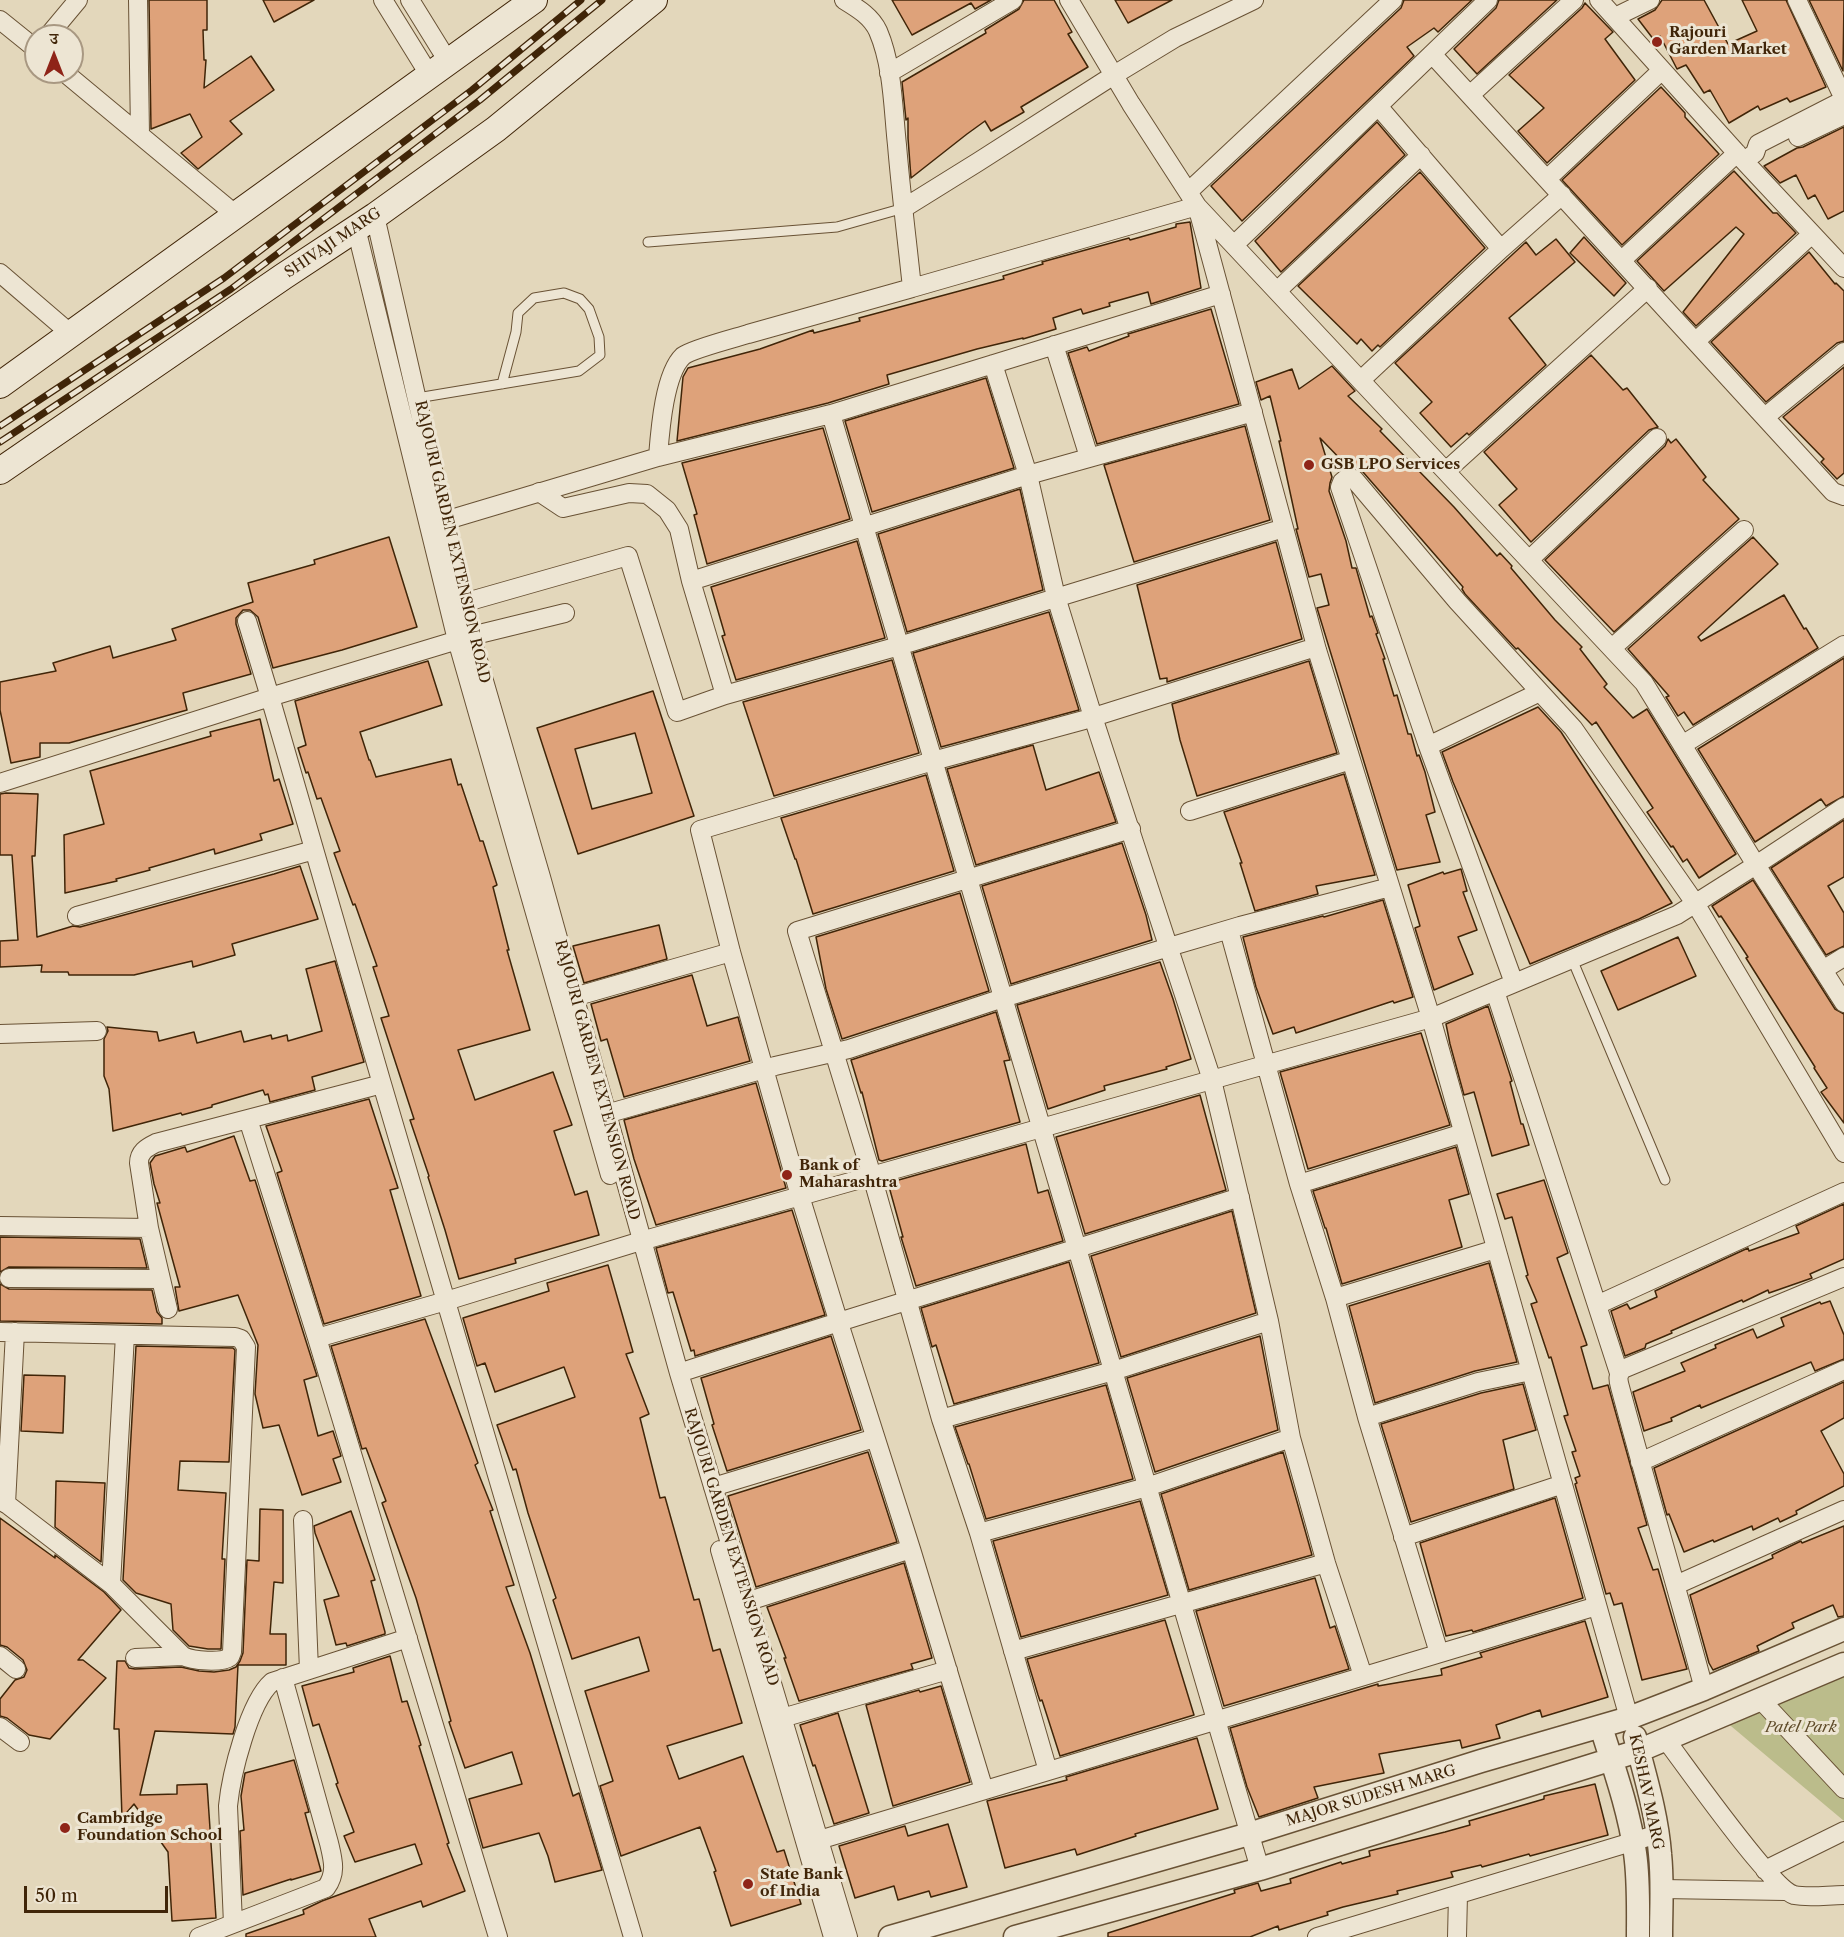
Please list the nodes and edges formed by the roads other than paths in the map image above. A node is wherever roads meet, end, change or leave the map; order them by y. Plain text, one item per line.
1 (78, 0) edge
2 (138, 0) edge
3 (383, 0) edge
4 (410, 0) edge
5 (534, 0) edge
6 (654, 0) edge
7 (844, 0) edge
8 (1013, 0) edge
9 (1069, 0) edge
10 (1254, 0) edge
11 (1393, 0) edge
12 (1488, 0) edge
13 (1574, 0) edge
14 (1599, 0) edge
15 (1650, 0) edge
16 (1797, 0) edge
17 (1615, 17) junction
18 (0, 20) edge
19 (58, 24) edge
20 (24, 39) edge
21 (1432, 54) junction
22 (440, 69) junction
23 (1662, 70) junction
24 (889, 73) junction
25 (1114, 75) junction
26 (79, 84) edge
27 (1470, 95) junction
28 (1844, 100) edge
29 (1378, 106) junction
30 (1844, 115) edge
31 (140, 134) junction
32 (1421, 155) junction
33 (1745, 156) junction
34 (1547, 179) junction
35 (1562, 195) junction
36 (1193, 199) junction
37 (904, 208) junction
38 (236, 215) junction
39 (365, 222) junction
40 (1812, 234) junction
41 (648, 242) dead end
42 (1234, 245) junction
43 (1501, 249) junction
44 (1622, 260) junction
45 (1844, 267) edge
46 (0, 273) edge
47 (912, 288) junction
48 (1648, 288) junction
49 (1277, 291) junction
50 (1221, 294) junction
51 (71, 334) junction
52 (1696, 341) junction
53 (1054, 345) junction
54 (1844, 352) edge
55 (993, 364) junction
56 (1361, 380) junction
57 (502, 384) junction
58 (0, 385) edge
59 (417, 398) junction
60 (1253, 412) junction
61 (831, 414) junction
62 (1765, 417) junction
63 (1657, 438) dead end
64 (1089, 457) junction
65 (657, 458) junction
66 (0, 471) edge
67 (1446, 471) junction
68 (1028, 475) junction
69 (539, 492) junction
70 (1843, 497) edge
71 (444, 521) junction
72 (864, 527) junction
73 (1284, 528) junction
74 (1744, 530) dead end
75 (1529, 560) junction
76 (691, 581) junction
77 (1056, 597) junction
78 (463, 603) junction
79 (565, 613) dead end
80 (247, 621) dead end
81 (464, 638) junction
82 (1844, 645) edge
83 (899, 646) junction
84 (1316, 647) junction
85 (1612, 648) junction
86 (1540, 692) junction
87 (724, 695) junction
88 (270, 697) junction
89 (1093, 717) junction
90 (1682, 745) junction
91 (1428, 746) junction
92 (1351, 760) junction
93 (933, 761) junction
94 (0, 783) edge
95 (1844, 807) edge
96 (1190, 811) dead end
97 (1131, 829) junction
98 (314, 850) junction
99 (1756, 865) junction
100 (968, 879) junction
101 (1390, 887) junction
102 (1695, 903) junction
103 (77, 916) dead end
104 (1229, 930) junction
105 (1169, 947) junction
106 (731, 952) junction
107 (1844, 957) edge
108 (1572, 958) junction
109 (1824, 970) junction
110 (1514, 983) junction
111 (1495, 991) junction
112 (574, 997) junction
113 (1003, 998) junction
114 (1844, 1003) edge
115 (1431, 1018) junction
116 (97, 1031) dead end
117 (0, 1034) edge
118 (835, 1052) junction
119 (1266, 1064) junction
120 (764, 1069) junction
121 (1212, 1080) junction
122 (381, 1084) junction
123 (606, 1114) junction
124 (248, 1119) junction
125 (1041, 1128) junction
126 (1463, 1133) junction
127 (1844, 1153) edge
128 (872, 1176) junction
129 (1665, 1180) dead end
130 (1299, 1184) junction
131 (1844, 1192) edge
132 (800, 1196) junction
133 (1240, 1197) junction
134 (0, 1226) edge
135 (149, 1228) junction
136 (635, 1243) junction
137 (1077, 1249) junction
138 (1496, 1250) junction
139 (1844, 1277) edge
140 (9, 1278) dead end
141 (160, 1279) junction
142 (1335, 1298) junction
143 (907, 1300) junction
144 (446, 1301) junction
145 (1597, 1305) junction
146 (168, 1309) dead end
147 (838, 1320) junction
148 (1269, 1321) junction
149 (8, 1332) edge
150 (125, 1335) junction
151 (317, 1338) junction
152 (1844, 1370) edge
153 (1113, 1371) junction
154 (1531, 1371) junction
155 (679, 1372) junction
156 (1619, 1373) junction
157 (1366, 1417) junction
158 (941, 1419) junction
159 (875, 1438) junction
160 (1291, 1438) junction
161 (1640, 1462) junction
162 (1563, 1484) junction
163 (713, 1487) junction
164 (1147, 1487) junction
165 (3, 1501) edge
166 (1844, 1510) edge
167 (303, 1520) dead end
168 (979, 1533) junction
169 (1403, 1537) junction
170 (911, 1549) junction
171 (1326, 1563) junction
172 (111, 1584) junction
173 (1676, 1585) junction
174 (749, 1601) junction
175 (1181, 1604) junction
176 (1597, 1606) junction
177 (1844, 1629) edge
178 (408, 1638) junction
179 (1013, 1651) junction
180 (1439, 1653) junction
181 (0, 1656) edge
182 (183, 1656) junction
183 (135, 1658) dead end
184 (1844, 1664) edge
185 (16, 1669) dead end
186 (309, 1670) junction
187 (948, 1670) junction
188 (1363, 1676) junction
189 (282, 1678) junction
190 (1704, 1689) junction
191 (1761, 1700) junction
192 (782, 1718) junction
193 (1629, 1718) junction
194 (1216, 1721) junction
195 (0, 1727) edge
196 (1601, 1727) junction
197 (1666, 1740) junction
198 (20, 1742) dead end
199 (1638, 1751) junction
200 (1611, 1759) junction
201 (1048, 1771) junction
202 (1844, 1789) edge
203 (984, 1790) junction
204 (1844, 1831) edge
205 (1249, 1834) junction
206 (1658, 1834) junction
207 (819, 1840) junction
208 (1633, 1842) junction
209 (1260, 1869) junction
210 (1765, 1870) junction
211 (1662, 1890) junction
212 (1785, 1891) junction
213 (1458, 1894) junction
214 (1844, 1895) edge
215 (233, 1924) junction
216 (1039, 1934) edge
217 (1320, 1936) edge
218 (199, 1937) edge
219 (498, 1937) edge
220 (633, 1937) edge
221 (833, 1937) edge
222 (848, 1937) edge
223 (890, 1937) edge
224 (1015, 1937) edge
225 (1457, 1937) edge
226 (1638, 1937) edge
227 (1661, 1937) edge

1 - 19 street
2 - 31 street
3 - 22 street
4 - 22 street
5 - 22 main road
6 - 39 main road, SHIVAJI MARG
7 - 24 street
8 - 24 street
9 - 25 street
10 - 25 street
11 - 36 street
12 - 21 street
13 - 27 street
14 - 17 street
15 - 17 street
16 - 28 street
17 - 23 street
18 - 20 street
21 - 27 street
21 - 29 street
22 - 38 main road
23 - 33 street
23 - 34 street
24 - 37 street
25 - 36 street
25 - 37 street
26 - 31 street
27 - 34 street
28 - 33 street
29 - 32 street
29 - 42 street
30 - 33 street
31 - 38 street
32 - 43 street
32 - 49 street
33 - 40 street
33 - 44 street
34 - 35 street
35 - 43 street
35 - 44 street
36 - 42 street
36 - 47 street
36 - 50 street
37 - 41 lane
37 - 47 street
38 - 51 main road
39 - 59 street, RAJOURI GARDEN EXTENSION ROAD
39 - 66 main road, SHIVAJI MARG
39 - 81 street, RAJOURI GARDEN EXTENSION ROAD
40 - 45 street
40 - 52 street
42 - 49 street
43 - 56 street
44 - 48 street
46 - 51 street
47 - 65 street
48 - 52 street
48 - 67 street
49 - 56 street
50 - 53 street
50 - 60 street
51 - 58 main road
52 - 62 street
53 - 55 street
53 - 64 street
54 - 62 street
55 - 61 street
55 - 68 street
56 - 67 street
57 - 57 lane
57 - 59 lane
59 - 71 street, RAJOURI GARDEN EXTENSION ROAD
60 - 64 street
60 - 73 street
61 - 65 street
61 - 72 street
62 - 70 street
63 - 75 street
64 - 68 street
65 - 69 street
67 - 75 street
68 - 72 street
68 - 77 street
69 - 71 street
69 - 76 street
71 - 78 street, RAJOURI GARDEN EXTENSION ROAD
72 - 76 street
72 - 83 street
73 - 77 street
73 - 84 street
74 - 85 street
75 - 85 street
76 - 87 street
77 - 83 street
77 - 89 street
78 - 81 street, RAJOURI GARDEN EXTENSION ROAD
78 - 87 street
79 - 81 street
80 - 88 street
81 - 88 street
81 - 112 street, RAJOURI GARDEN EXTENSION ROAD
81 - 136 street, RAJOURI GARDEN EXTENSION ROAD
82 - 90 street
83 - 87 street
83 - 93 street
84 - 89 street
84 - 92 street
85 - 90 street
86 - 91 street
86 - 91 street
86 - 102 street
88 - 94 street
88 - 98 street
89 - 93 street
89 - 97 street
90 - 99 street
91 - 110 street
92 - 96 street
92 - 101 street
93 - 100 street
93 - 106 street
95 - 99 street
97 - 100 street
97 - 105 street
98 - 103 street
98 - 122 street
99 - 102 street
99 - 109 street
100 - 113 street
100 - 118 street
101 - 104 street
101 - 115 street
102 - 108 street
102 - 127 street
104 - 105 street
104 - 119 street
105 - 113 street
105 - 121 street
106 - 112 street
106 - 120 street
107 - 109 street
108 - 110 street
108 - 129 lane
109 - 114 street
110 - 111 street
111 - 115 street
111 - 145 street
112 - 123 street, RAJOURI GARDEN EXTENSION ROAD
113 - 118 street
113 - 125 street
115 - 119 street
115 - 126 street
116 - 117 street
118 - 120 street
118 - 128 street
119 - 121 street
119 - 130 street
120 - 123 street
120 - 132 street
121 - 125 street
121 - 133 street
122 - 124 street
122 - 144 street
123 - 136 street, RAJOURI GARDEN EXTENSION ROAD
124 - 135 street
124 - 151 street
125 - 128 street
125 - 137 street
126 - 130 street
126 - 138 street
128 - 132 street
128 - 143 street
130 - 142 street
131 - 145 street
132 - 136 street
132 - 147 street
133 - 137 street
133 - 148 street
134 - 135 street
135 - 141 street
136 - 144 street
136 - 155 street, RAJOURI GARDEN EXTENSION ROAD
136 - 221 street, RAJOURI GARDEN EXTENSION ROAD
137 - 143 street
137 - 153 street
138 - 142 street
138 - 154 street
139 - 156 street
140 - 141 street
141 - 146 street
142 - 157 street
143 - 147 street
143 - 158 street
144 - 151 street
144 - 220 street
145 - 156 street
147 - 155 street
147 - 159 street
148 - 153 street
148 - 160 street
149 - 150 street
149 - 165 street
150 - 172 street
150 - 182 street
151 - 178 street
152 - 161 street
153 - 158 street
153 - 164 street
154 - 157 street
154 - 162 street
155 - 163 street, RAJOURI GARDEN EXTENSION ROAD
156 - 161 street
157 - 169 street
158 - 168 street
159 - 163 street
159 - 170 street
160 - 164 street
160 - 171 street
161 - 173 street
162 - 169 street
162 - 176 street
163 - 174 street, RAJOURI GARDEN EXTENSION ROAD
164 - 168 street
164 - 175 street
165 - 172 street
166 - 173 street
167 - 186 street
168 - 179 street
169 - 180 street
170 - 174 street
170 - 187 street
171 - 175 street
171 - 188 street
172 - 182 street
173 - 190 street
174 - 192 street, RAJOURI GARDEN EXTENSION ROAD
175 - 179 street
175 - 194 street
176 - 180 street
176 - 193 street
177 - 190 street, MAJOR SUDESH MARG
178 - 186 street
178 - 219 street
179 - 201 street
180 - 188 street
181 - 185 street
182 - 183 street
184 - 191 street
186 - 189 street
187 - 192 street
187 - 203 street
188 - 194 street
189 - 215 street
189 - 215 street
190 - 193 street, MAJOR SUDESH MARG
191 - 197 street
191 - 202 street
192 - 207 street, RAJOURI GARDEN EXTENSION ROAD
193 - 196 street, MAJOR SUDESH MARG
193 - 199 street, KESHAV MARG
194 - 201 street
194 - 205 street
195 - 198 street
196 - 200 street, KESHAV MARG
196 - 205 street, MAJOR SUDESH MARG
197 - 199 street
197 - 210 street
199 - 200 street
199 - 206 street, KESHAV MARG
200 - 208 street, KESHAV MARG
200 - 209 street
201 - 203 street
203 - 207 street
204 - 210 street
205 - 209 street
205 - 223 street, MAJOR SUDESH MARG
206 - 208 street
206 - 211 street, KESHAV MARG
207 - 222 street, RAJOURI GARDEN EXTENSION ROAD
208 - 213 street
208 - 226 street, KESHAV MARG
209 - 216 street
210 - 212 street
211 - 212 street
211 - 227 street, KESHAV MARG
212 - 214 street
213 - 217 street
213 - 225 street
215 - 218 street
216 - 224 street

